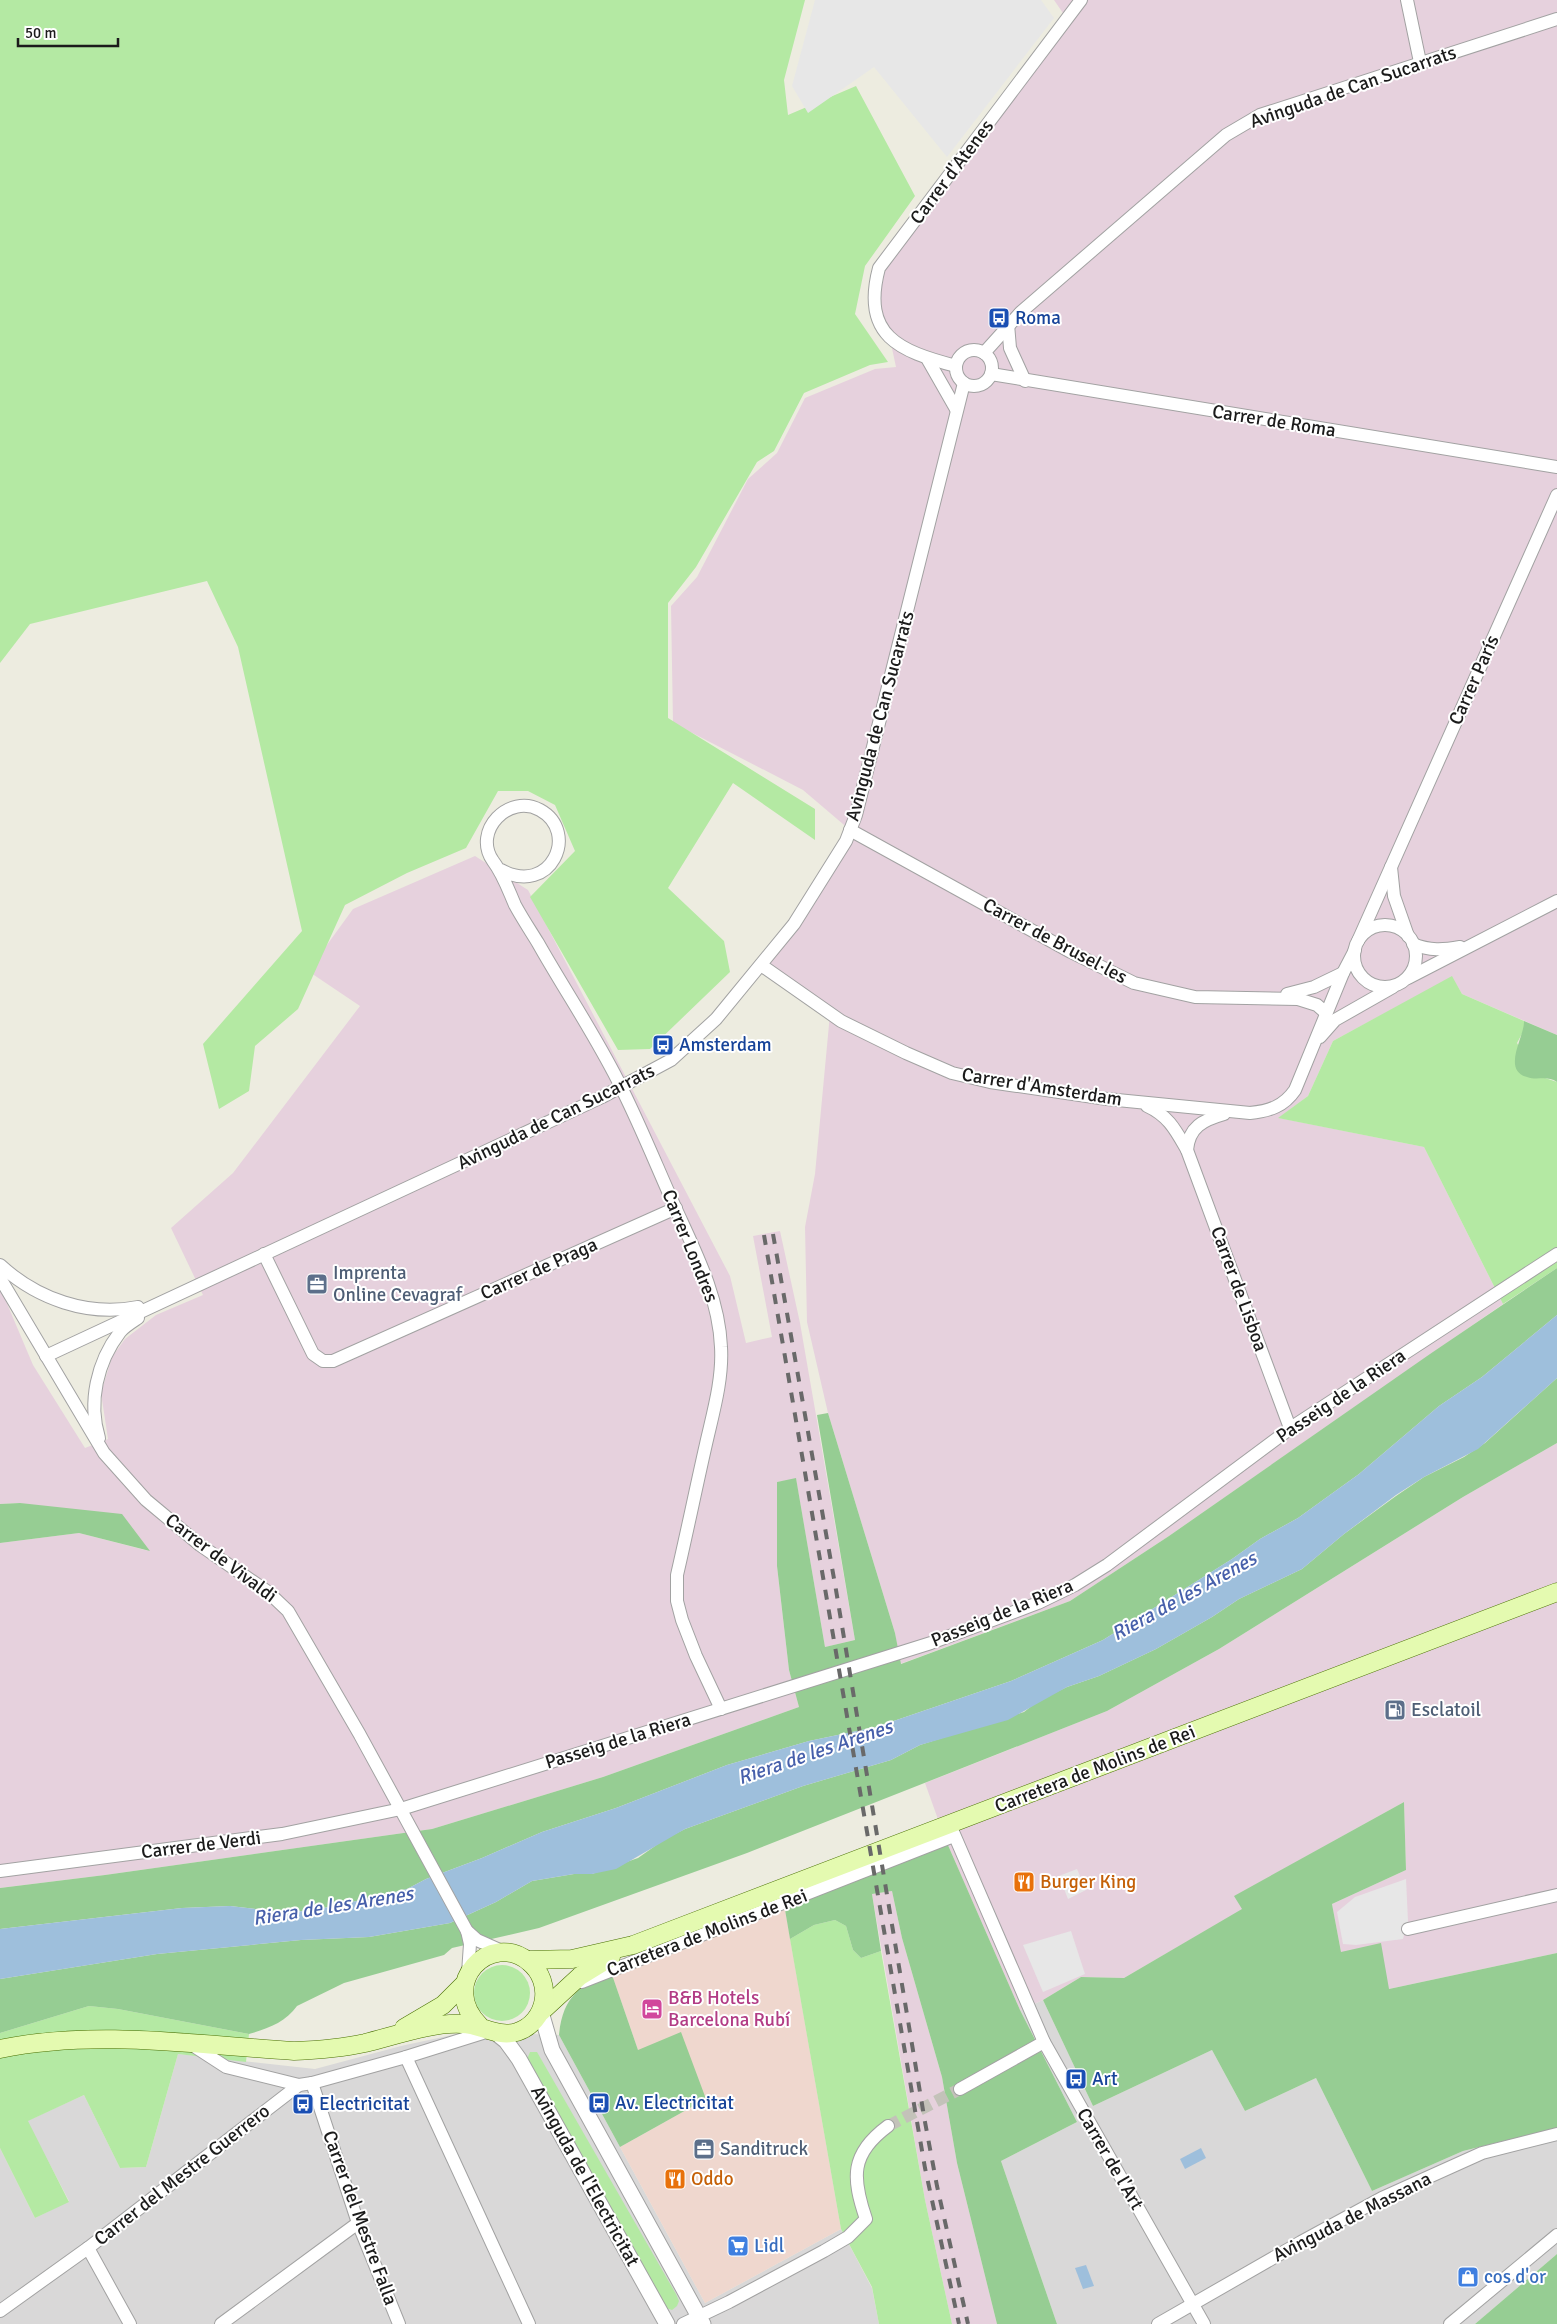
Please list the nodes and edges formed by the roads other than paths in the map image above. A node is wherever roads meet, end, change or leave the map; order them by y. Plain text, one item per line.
1 (1081, 0) edge
2 (1407, 0) edge
3 (1557, 19) edge
4 (1420, 62) junction
5 (1008, 324) junction
6 (984, 353) junction
7 (928, 360) junction
8 (956, 366) junction
9 (991, 374) junction
10 (1025, 381) junction
11 (964, 383) junction
12 (956, 409) junction
13 (1557, 467) edge
14 (1557, 495) edge
15 (850, 830) junction
16 (1391, 864) junction
17 (501, 870) junction
18 (1557, 901) edge
19 (1410, 940) junction
20 (1475, 944) junction
21 (1357, 945) junction
22 (761, 964) junction
23 (1343, 973) junction
24 (1402, 982) junction
25 (1276, 997) junction
26 (1326, 1013) junction
27 (1313, 1045) junction
28 (622, 1087) junction
29 (1136, 1102) junction
30 (1232, 1112) junction
31 (1187, 1150) junction
32 (676, 1208) junction
33 (264, 1254) junction
34 (1557, 1254) edge
35 (0, 1265) edge
36 (0, 1278) edge
37 (160, 1302) junction
38 (46, 1356) junction
39 (1290, 1428) junction
40 (104, 1453) junction
41 (1557, 1592) edge
42 (721, 1709) junction
43 (401, 1810) junction
44 (952, 1831) junction
45 (0, 1871) edge
46 (1557, 1895) edge
47 (1408, 1928) dead end
48 (467, 1931) junction
49 (633, 1945) junction
50 (504, 1952) junction
51 (528, 1960) junction
52 (466, 1979) junction
53 (547, 2007) junction
54 (488, 2030) junction
55 (389, 2036) junction
56 (1044, 2042) junction
57 (189, 2043) junction
58 (0, 2049) edge
59 (406, 2057) junction
60 (312, 2083) junction
61 (299, 2084) junction
62 (960, 2089) tunnel mouth
63 (888, 2126) tunnel mouth
64 (1557, 2134) edge
65 (358, 2223) junction
66 (1557, 2235) edge
67 (88, 2248) junction
68 (1193, 2303) junction
69 (0, 2310) edge
70 (701, 2320) edge
71 (130, 2324) edge
72 (220, 2324) edge
73 (399, 2324) edge
74 (529, 2324) edge
75 (667, 2324) edge
76 (683, 2324) edge
77 (1158, 2324) edge
78 (1204, 2324) edge
79 (1450, 2324) edge

1 - 7 street, Carrer d'Atenes
2 - 4 street
3 - 4 street, Avinguda de Can Sucarrats
4 - 5 street, Avinguda de Can Sucarrats
5 - 6 street, Avinguda de Can Sucarrats
5 - 10 street
6 - 8 street
6 - 9 street
7 - 8 street
7 - 12 street
8 - 11 street
9 - 10 street, Carrer de Roma
9 - 11 street
10 - 13 street, Carrer de Roma
11 - 12 street, Avinguda de Can Sucarrats
12 - 15 street, Avinguda de Can Sucarrats
14 - 16 street, Carrer París
15 - 22 street, Avinguda de Can Sucarrats
15 - 25 street, Carrer de Brusel·les
16 - 19 street, Carrer París
16 - 21 street, Carrer París
17 - 17 street
17 - 28 street, Carrer Londres
18 - 20 street, Carrer d'Amsterdam
19 - 20 street
19 - 21 street
19 - 24 street
20 - 24 street, Carrer d'Amsterdam
21 - 23 street, Carrer d'Amsterdam
21 - 24 street
22 - 28 street, Avinguda de Can Sucarrats
22 - 29 street, Carrer d'Amsterdam
23 - 25 street, Carrer de Brusel·les
23 - 26 street, Carrer d'Amsterdam
24 - 27 street, Carrer d'Amsterdam
25 - 26 street, Carrer de Brusel·les
26 - 27 street, Carrer d'Amsterdam
27 - 30 street, Carrer d'Amsterdam
28 - 32 street, Carrer Londres
28 - 33 street, Avinguda de Can Sucarrats
29 - 30 street, Carrer d'Amsterdam
29 - 31 street, Carrer de Lisboa
30 - 31 street
31 - 39 street, Carrer de Lisboa
32 - 33 street, Carrer de Praga
32 - 42 street, Carrer Londres
33 - 37 street, Avinguda de Can Sucarrats
34 - 39 street, Passeig de la Riera
35 - 37 street, Avinguda de Can Sucarrats
36 - 38 street, Carrer de Vivaldi
37 - 38 street, Avinguda de Can Sucarrats
37 - 40 street, Avinguda de Can Sucarrats
38 - 40 street, Carrer de Vivaldi
39 - 42 street, Passeig de la Riera
40 - 43 street, Carrer de Vivaldi
41 - 44 main road, Carretera de Molins de Rei
42 - 43 street, Passeig de la Riera
43 - 45 street, Carrer de Verdi
43 - 48 street, Carrer de Vivaldi
44 - 49 main road, Carretera de Molins de Rei
44 - 53 street, Carretera de Molins de Rei
44 - 56 street, Carrer de l'Art
46 - 47 street
48 - 50 street, Carrer de Vivaldi
48 - 52 street, Carrer de Vivaldi
49 - 51 main road, Carretera de Molins de Rei
49 - 53 main road, Carretera de Molins de Rei
50 - 51 main road, Carretera de Molins de Rei
50 - 52 main road
51 - 53 main road
52 - 54 main road
52 - 55 main road
53 - 54 main road, Carretera de Molins de Rei
53 - 70 street, Avinguda de l'Electricitat
54 - 55 main road, Carretera de Molins de Rei
54 - 59 street
54 - 75 street, Avinguda de l'Electricitat
55 - 57 main road
56 - 62 street
56 - 68 street, Carrer de l'Art
57 - 58 main road
57 - 61 street
59 - 60 street
59 - 74 street
60 - 61 street
60 - 65 street, Carrer del Mestre Falla
61 - 67 street, Carrer del Mestre Guerrero
63 - 70 street
64 - 68 street, Avinguda de Massana
65 - 72 street
65 - 73 street, Carrer del Mestre Falla
66 - 79 street
67 - 69 street, Carrer del Mestre Guerrero
67 - 71 street
68 - 77 street, Avinguda de Massana
68 - 78 street, Carrer de l'Art
70 - 76 street

